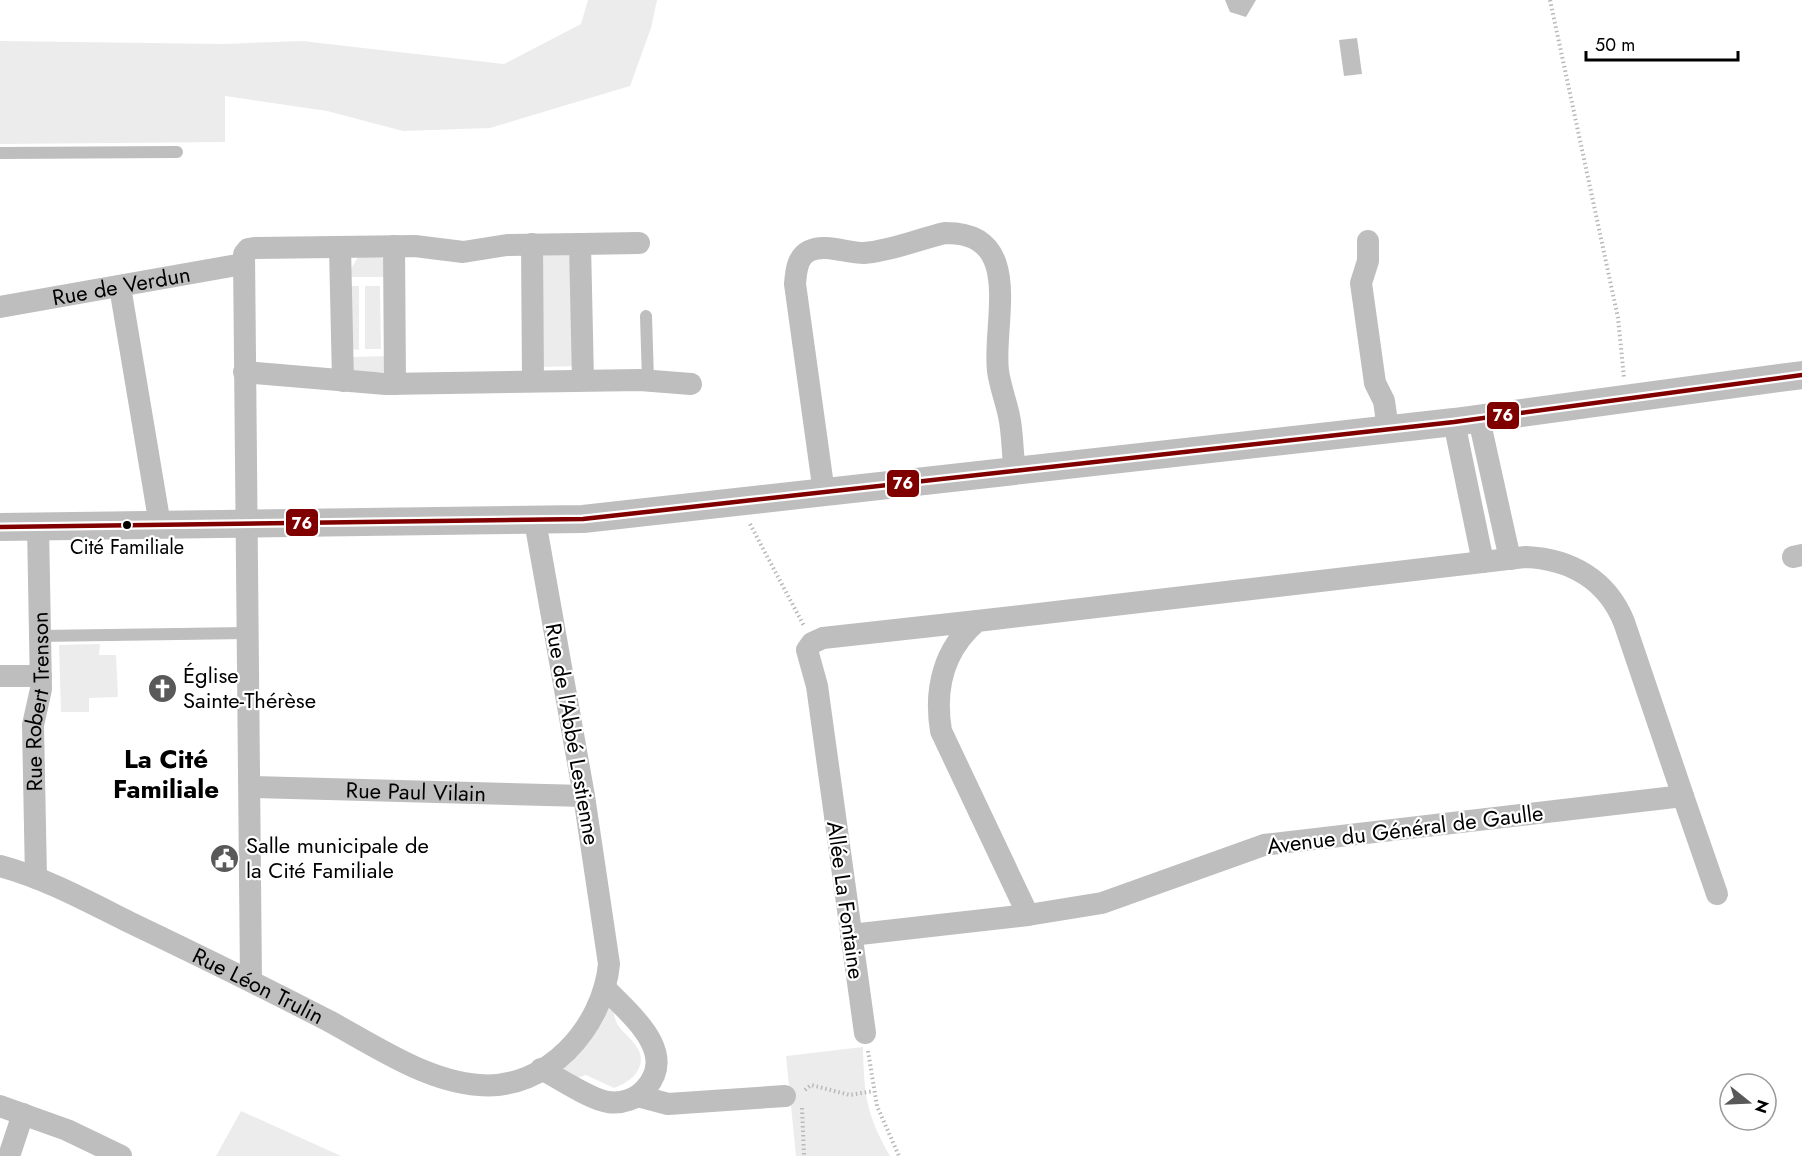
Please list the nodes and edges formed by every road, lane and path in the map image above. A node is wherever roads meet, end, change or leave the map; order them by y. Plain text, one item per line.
1 (1550, 0) edge
2 (177, 152) dead end
3 (0, 153) edge
4 (1368, 241) dead end
5 (639, 243) dead end
6 (532, 244) junction
7 (580, 244) junction
8 (394, 246) junction
9 (340, 247) junction
10 (243, 264) junction
11 (120, 286) junction
12 (0, 307) edge
13 (646, 316) dead end
14 (244, 372) junction
15 (1802, 375) edge
16 (583, 380) junction
17 (648, 380) junction
18 (343, 381) junction
19 (533, 381) junction
20 (395, 384) junction
21 (691, 384) dead end
22 (1626, 399) junction
23 (1466, 420) junction
24 (1388, 429) junction
25 (1015, 471) junction
26 (824, 492) junction
27 (739, 502) junction
28 (535, 521) junction
29 (245, 524) junction
30 (160, 525) junction
31 (38, 526) junction
32 (0, 527) edge
33 (1510, 559) junction
34 (1484, 562) junction
35 (977, 621) junction
36 (247, 633) junction
37 (40, 636) junction
38 (812, 643) junction
39 (0, 676) edge
40 (41, 676) junction
41 (250, 787) junction
42 (584, 796) junction
43 (1683, 796) junction
44 (0, 866) edge
45 (36, 878) junction
46 (1717, 894) dead end
47 (1028, 915) junction
48 (851, 935) junction
49 (251, 981) junction
50 (605, 988) junction
51 (866, 1033) joint
52 (541, 1070) junction
53 (873, 1091) junction
54 (638, 1096) junction
55 (796, 1099) junction
56 (0, 1106) edge
57 (23, 1114) junction
58 (9, 1156) edge
59 (121, 1156) edge
60 (804, 1156) edge
61 (898, 1156) edge

1 - 22 path
2 - 3 lane
4 - 24 street
5 - 7 street
6 - 7 street
6 - 8 street
6 - 19 street
7 - 16 street
8 - 9 street
8 - 20 street
9 - 10 street
9 - 18 street
10 - 11 street, Rue de Verdun
10 - 14 street
11 - 12 street, Rue de Verdun
11 - 30 street
13 - 17 lane
14 - 18 street
14 - 29 street
15 - 22 street
16 - 17 street
16 - 19 street
17 - 21 street
18 - 20 street
19 - 20 street
22 - 23 street
23 - 24 street
23 - 33 street
23 - 34 street
24 - 25 street
25 - 26 street
25 - 26 street
26 - 27 street
27 - 28 street
27 - 38 path
28 - 29 street
28 - 42 street, Rue de l'Abbé Lestienne
29 - 30 street
29 - 36 street
30 - 31 street
31 - 32 street
31 - 37 street, Rue Robert Trenson
33 - 34 street
33 - 43 street
34 - 35 street
35 - 38 street
35 - 47 street
36 - 37 lane
36 - 41 street
37 - 40 street, Rue Robert Trenson
38 - 48 street, Allée La Fontaine
39 - 40 street
40 - 45 street, Rue Robert Trenson
41 - 42 street, Rue Paul Vilain
41 - 49 street
42 - 50 street, Rue de l'Abbé Lestienne
43 - 46 street
43 - 47 street, Avenue du Général de Gaulle
44 - 45 street, Rue Léon Trulin
45 - 49 street, Rue Léon Trulin
47 - 48 street, Avenue du Général de Gaulle
48 - 51 street, Allée La Fontaine
49 - 52 street, Rue Léon Trulin
50 - 52 street, Rue Léon Trulin
50 - 54 street
51 - 53 path
52 - 54 street
53 - 55 path
53 - 61 path
54 - 55 street
55 - 60 path
56 - 57 street
57 - 58 street
57 - 59 street

